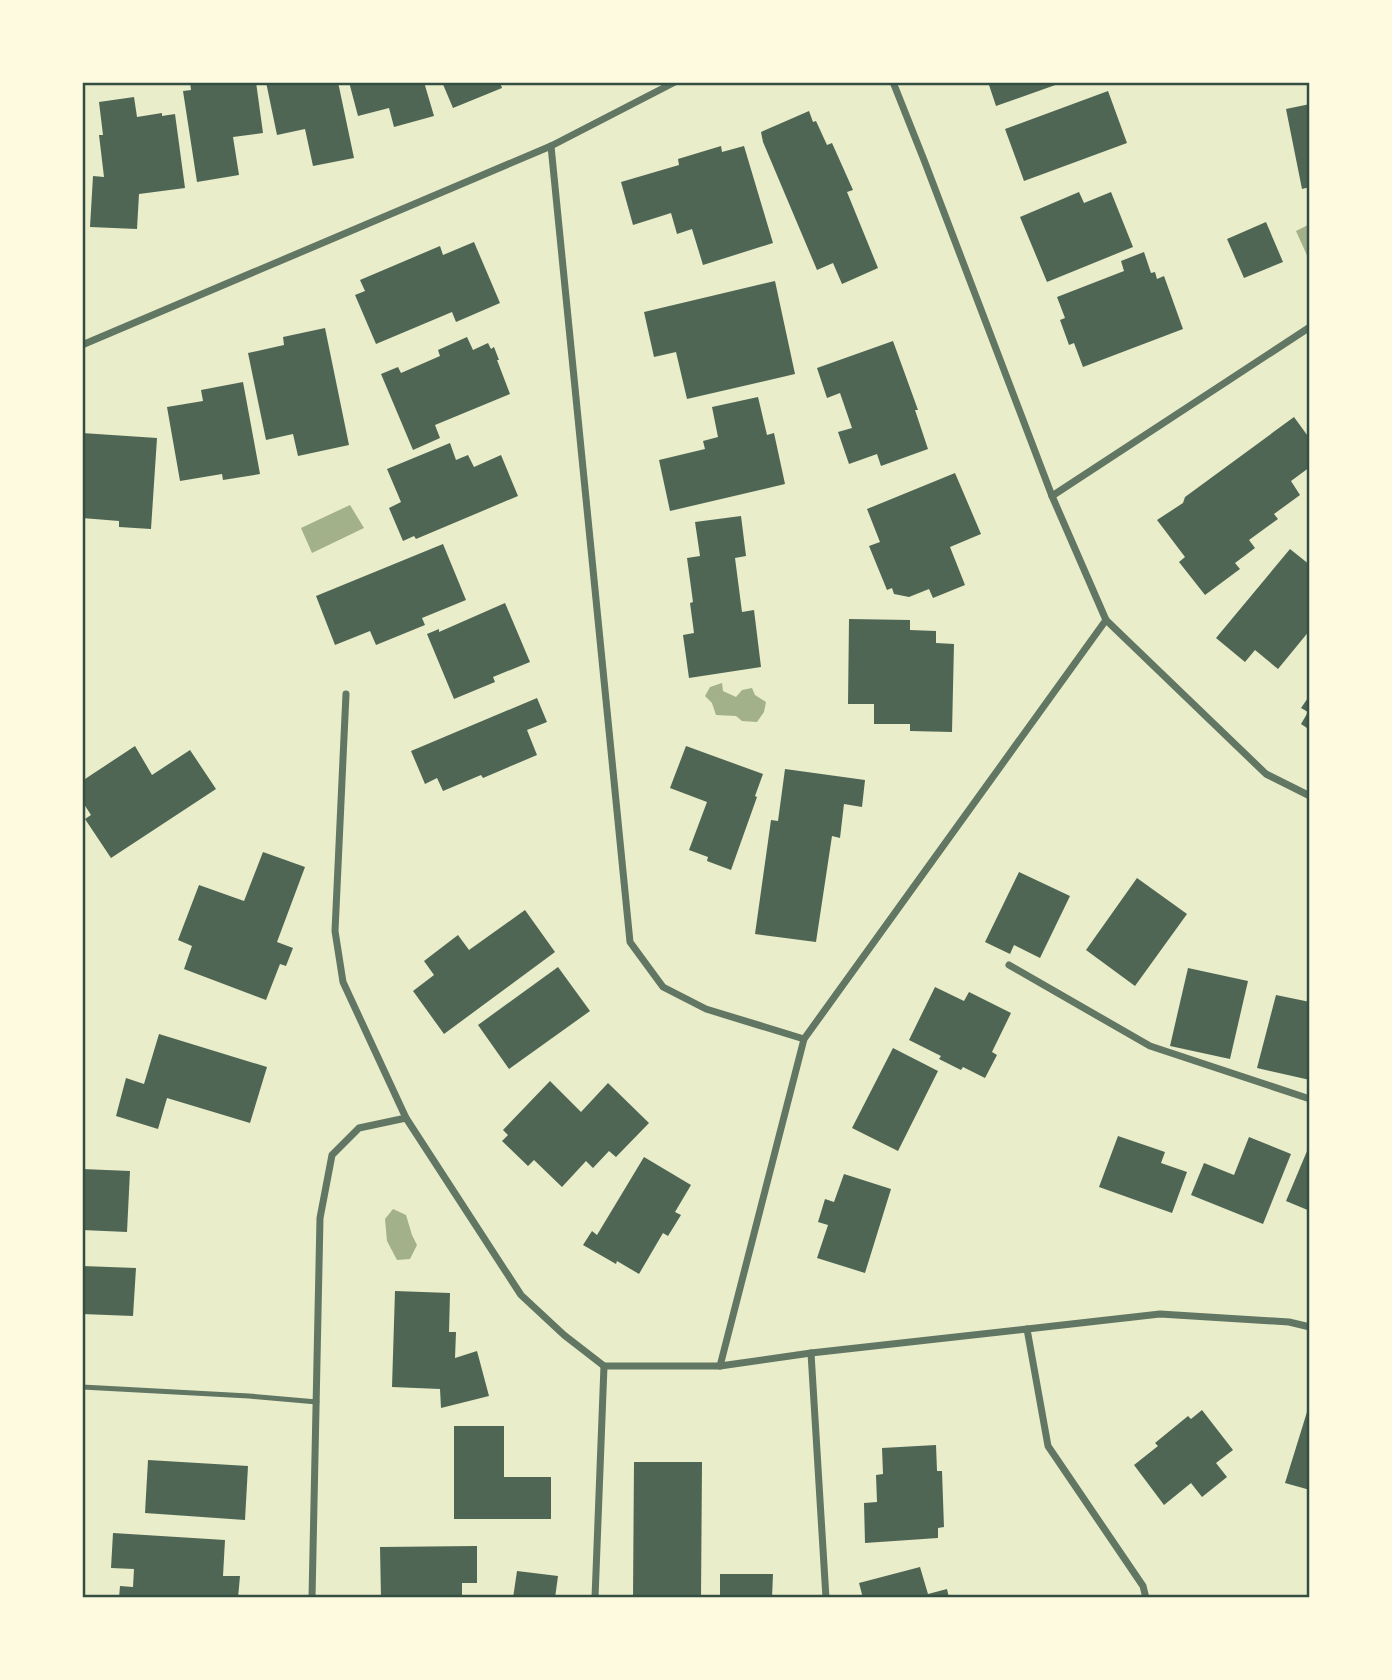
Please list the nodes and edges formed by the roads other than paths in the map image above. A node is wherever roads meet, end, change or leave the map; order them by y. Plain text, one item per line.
1 (675, 82) edge
2 (893, 82) edge
3 (551, 146) junction
4 (1310, 327) edge
5 (82, 345) edge
6 (1052, 496) junction
7 (1106, 620) junction
8 (346, 694) dead end
9 (1310, 796) edge
10 (1009, 965) dead end
11 (804, 1040) junction
12 (1310, 1099) edge
13 (406, 1118) junction
14 (1310, 1326) edge
15 (1027, 1329) junction
16 (811, 1353) junction
17 (604, 1366) junction
18 (720, 1367) junction
19 (82, 1387) edge
20 (317, 1402) junction
21 (312, 1598) edge
22 (595, 1598) edge
23 (826, 1598) edge
24 (1146, 1598) edge

1 - 3 street
2 - 6 street
3 - 5 street
3 - 11 street
4 - 6 street
6 - 7 street
7 - 9 street
7 - 11 street
8 - 13 street
10 - 12 street
11 - 18 street
13 - 17 street
13 - 20 street
14 - 15 street
15 - 16 street
15 - 24 street
16 - 18 street
16 - 23 street
17 - 18 street
17 - 22 street
19 - 20 lane
20 - 21 street

